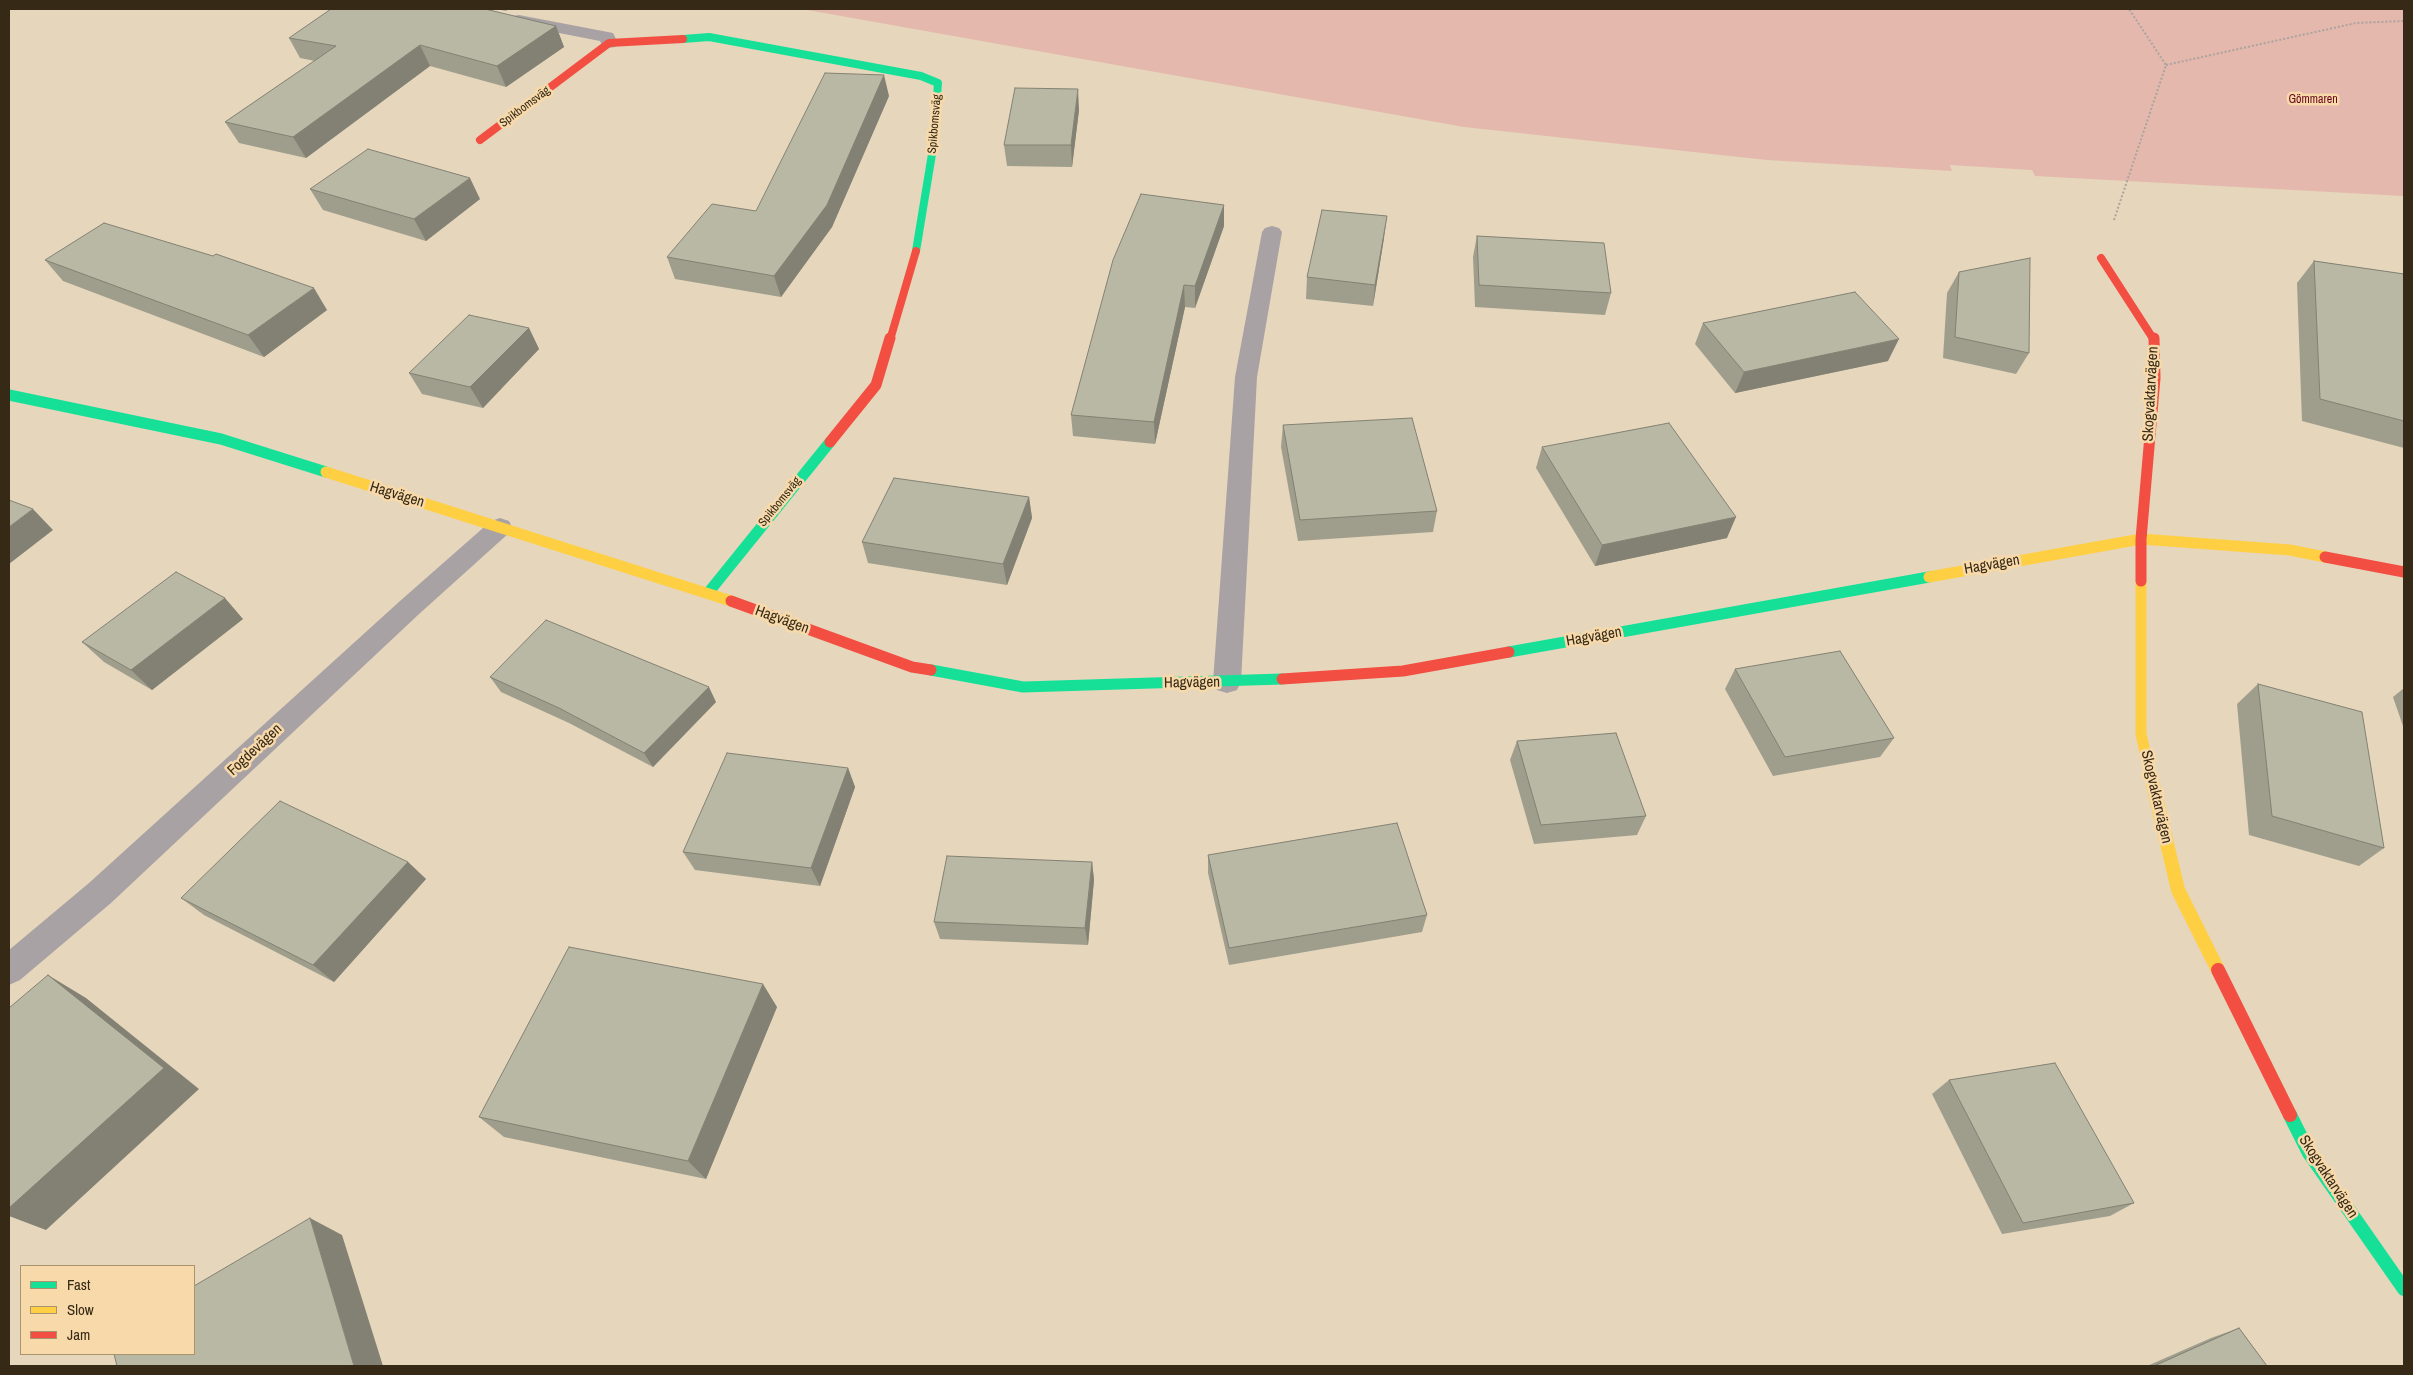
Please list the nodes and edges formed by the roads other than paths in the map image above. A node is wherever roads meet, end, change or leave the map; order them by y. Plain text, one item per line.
1 (501, 16) edge
2 (609, 43) junction
3 (480, 140) dead end
4 (1272, 232) dead end
5 (2101, 258) road end
6 (9, 395) edge
7 (500, 527) junction
8 (2140, 539) junction
9 (2404, 572) edge
10 (708, 593) junction
11 (1227, 682) junction
12 (9, 970) edge
13 (2404, 1290) edge

1 - 2 street
2 - 3 street, Spikbomsväg
2 - 10 street, Spikbomsväg
4 - 11 street
5 - 8 street, Skogvaktarvägen
6 - 7 street, Hagvägen
7 - 10 street, Hagvägen
7 - 12 street, Fogdevägen
8 - 9 street, Hagvägen
8 - 11 street, Hagvägen
8 - 13 street, Skogvaktarvägen
10 - 11 street, Hagvägen

